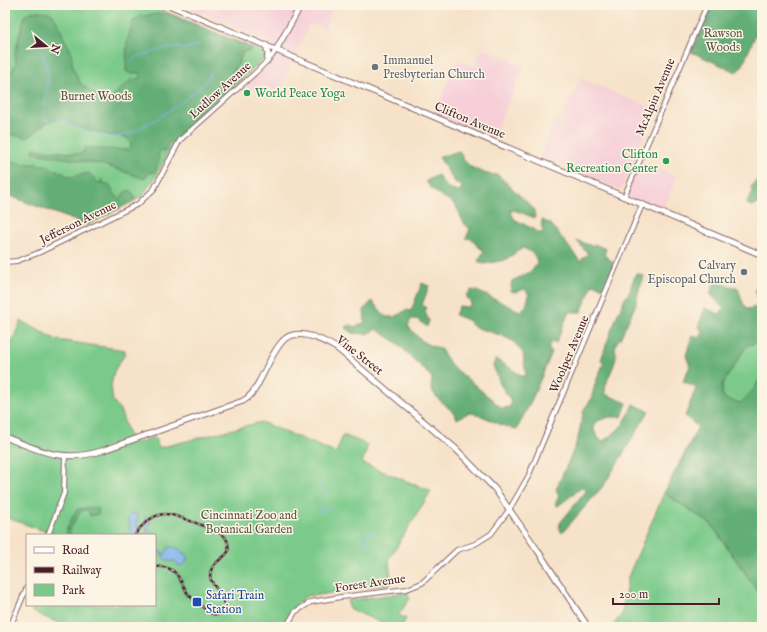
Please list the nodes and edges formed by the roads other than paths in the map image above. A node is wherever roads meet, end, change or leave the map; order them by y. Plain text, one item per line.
1 (169, 5) edge
2 (301, 5) edge
3 (706, 5) edge
4 (266, 45) junction
5 (276, 50) junction
6 (267, 61) junction
7 (154, 189) joint
8 (624, 197) junction
9 (642, 205) junction
10 (762, 255) edge
11 (5, 262) edge
12 (5, 437) edge
13 (65, 456) junction
14 (510, 510) junction
15 (48, 534) edge
16 (26, 589) edge
17 (10, 627) edge
18 (286, 627) edge
19 (588, 627) edge

1 - 4 main road, Clifton Avenue
2 - 5 main road, Ludlow Avenue
3 - 8 street, McAlpin Avenue
4 - 5 main road, Clifton Avenue
4 - 6 main road
5 - 6 street, Ludlow Avenue
5 - 8 main road, Clifton Avenue
6 - 7 street, Ludlow Avenue
7 - 11 street, Jefferson Avenue
8 - 9 main road, Clifton Avenue
9 - 10 main road, Clifton Avenue
9 - 14 street, Woolper Avenue
12 - 13 main road, Vine Street
13 - 14 main road, Vine Street
13 - 15 street
14 - 18 street, Forest Avenue
14 - 19 main road, Vine Street
16 - 17 street

